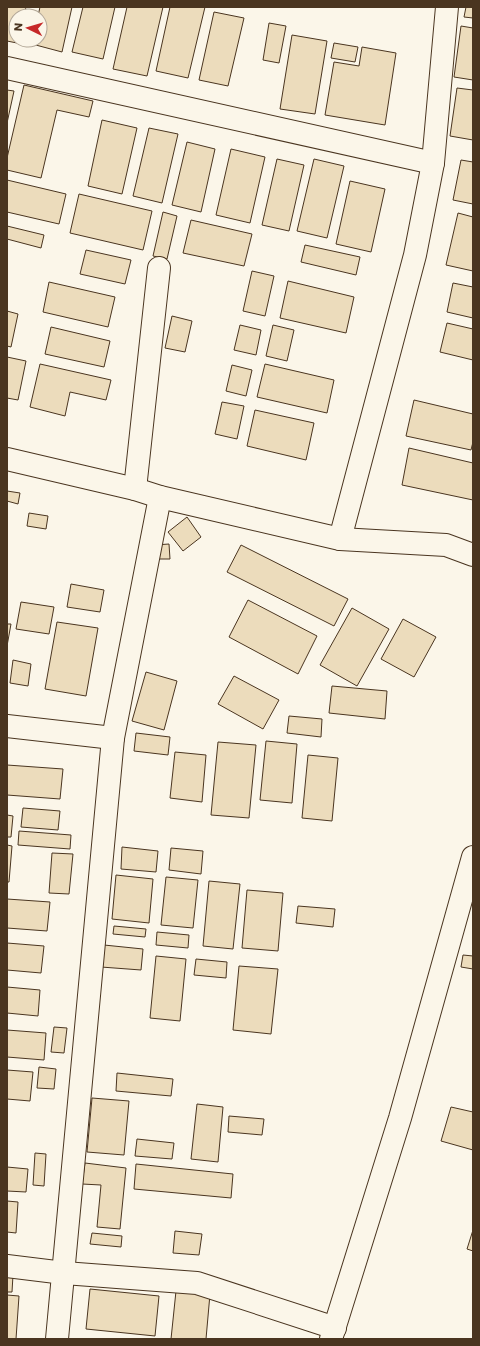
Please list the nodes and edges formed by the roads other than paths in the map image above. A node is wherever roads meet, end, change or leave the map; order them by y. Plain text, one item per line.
1 (447, 7) edge
2 (7, 68) edge
3 (433, 164) junction
4 (159, 268) dead end
5 (7, 459) edge
6 (135, 489) junction
7 (160, 497) junction
8 (340, 539) junction
9 (473, 555) edge
10 (7, 726) edge
11 (113, 738) junction
12 (473, 857) edge
13 (7, 1266) edge
14 (64, 1273) junction
15 (333, 1333) edge
16 (57, 1339) edge

1 - 3 street
2 - 3 street
3 - 8 street
4 - 6 street
5 - 6 street
6 - 7 street
7 - 8 street
7 - 11 street
8 - 9 street
10 - 11 street
11 - 14 street
12 - 15 street
13 - 14 street
14 - 15 street
14 - 16 street

